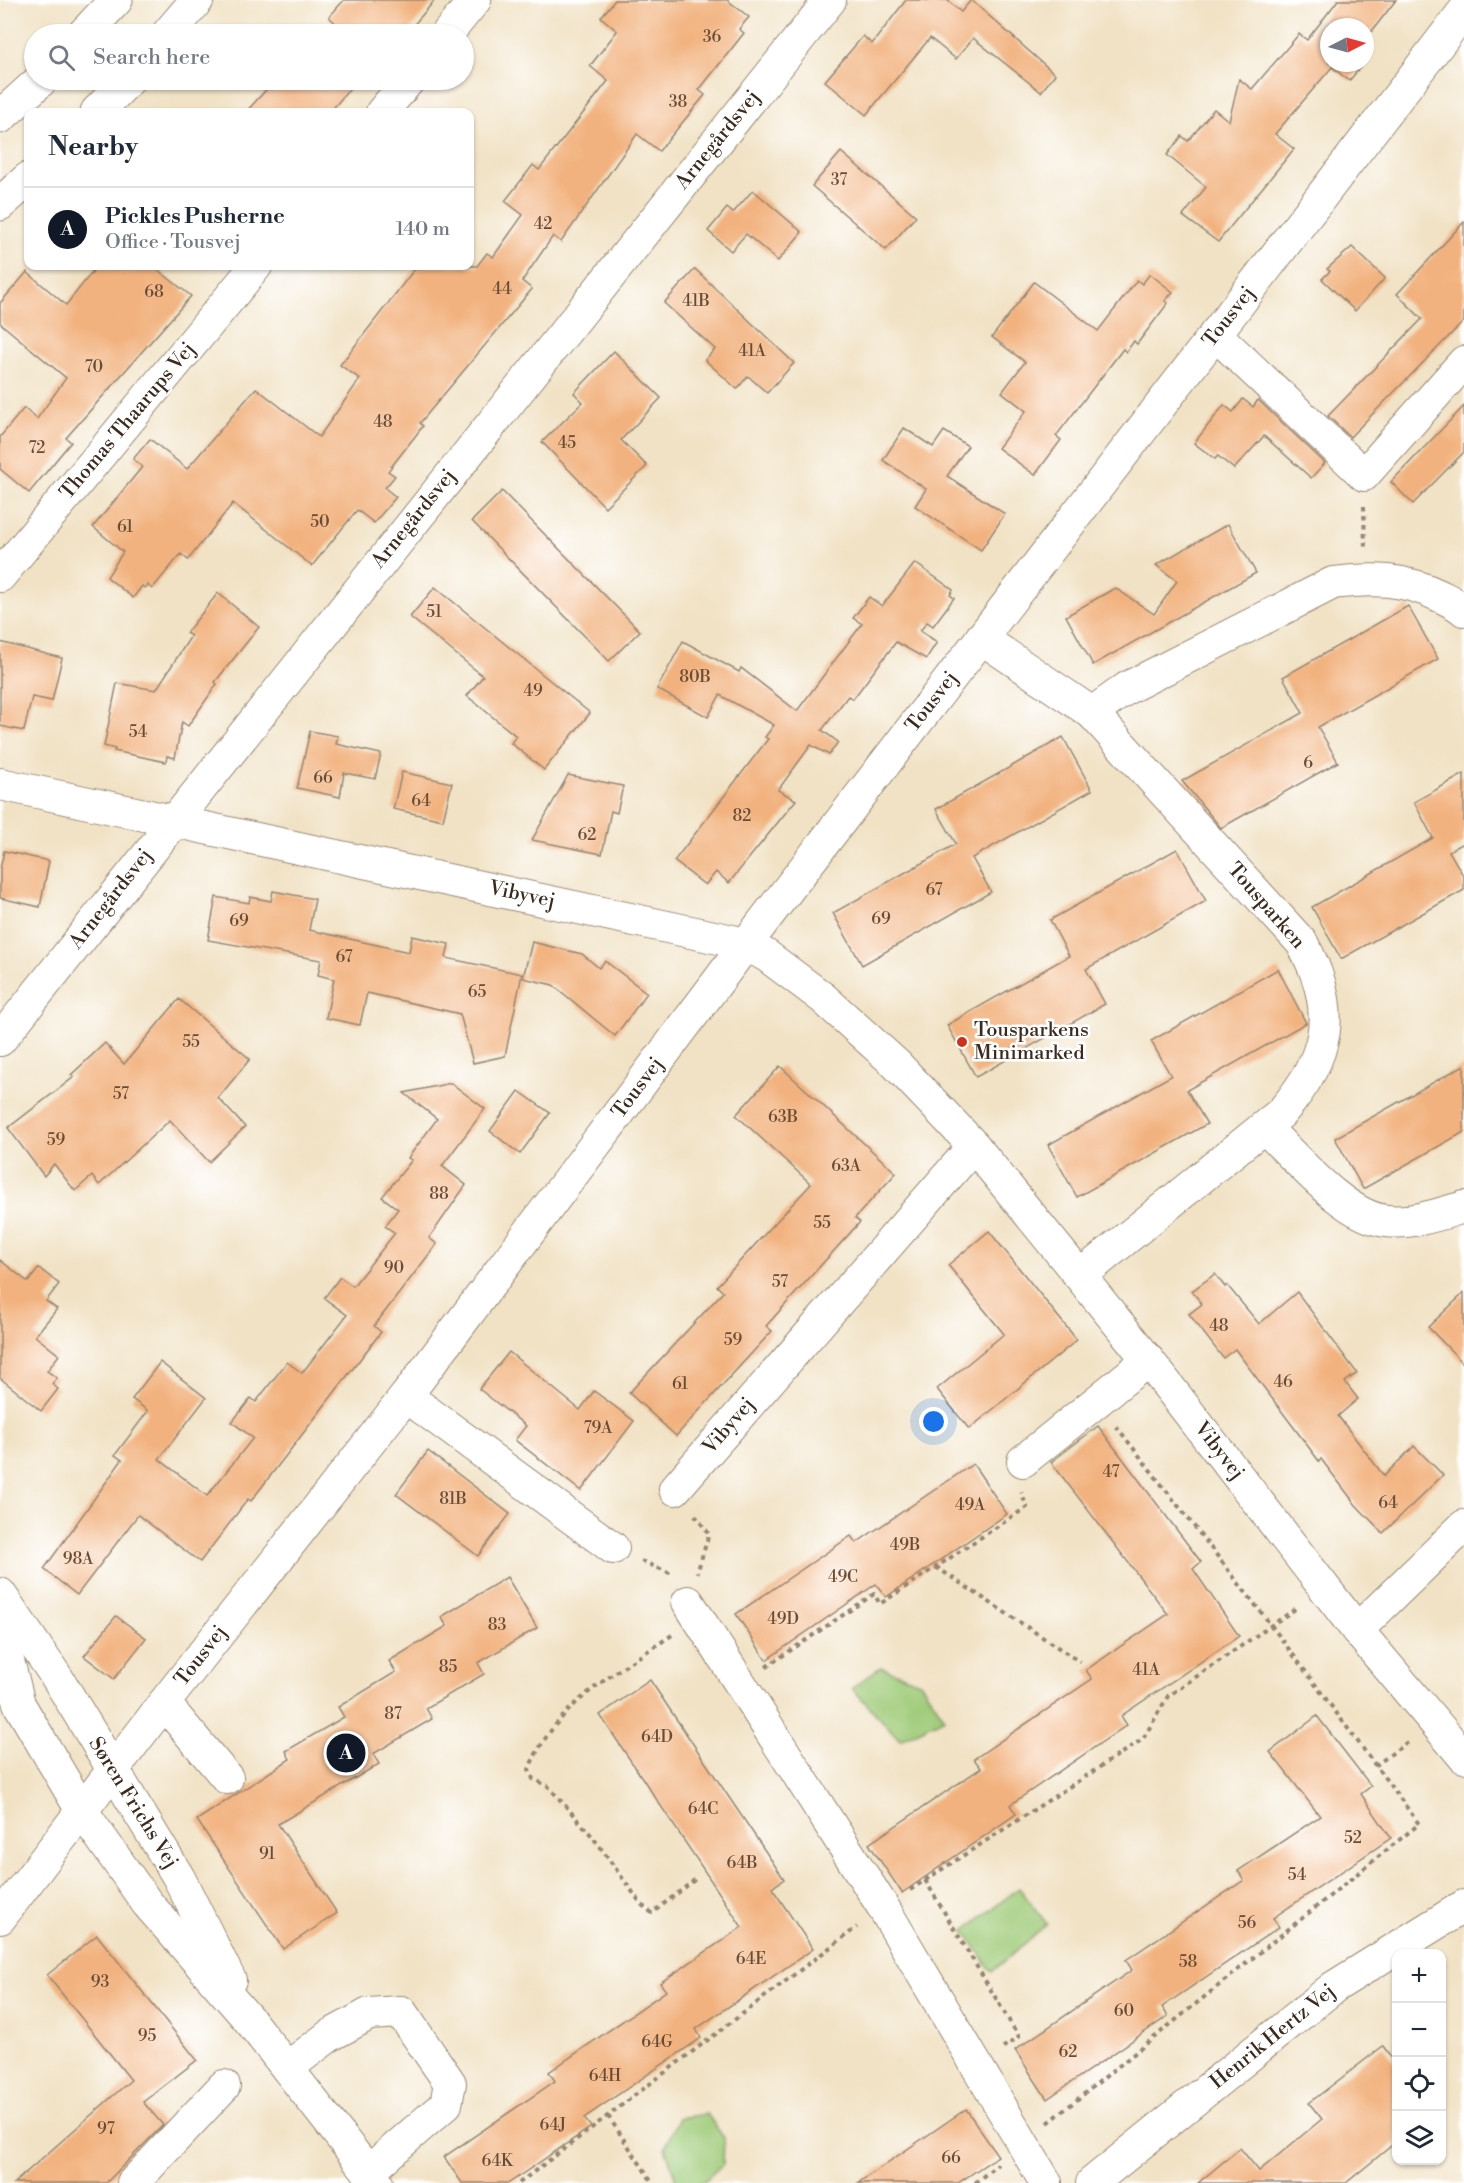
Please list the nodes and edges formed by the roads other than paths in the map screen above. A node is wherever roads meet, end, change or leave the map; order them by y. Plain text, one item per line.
1 (116, 0) edge
2 (197, 0) edge
3 (475, 0) edge
4 (830, 0) edge
5 (1464, 11) edge
6 (93, 24) edge
7 (177, 24) edge
8 (455, 24) edge
9 (30, 90) edge
10 (118, 90) edge
11 (401, 90) edge
12 (101, 108) edge
13 (386, 108) edge
14 (0, 117) edge
15 (24, 183) edge
16 (0, 204) edge
17 (253, 270) edge
18 (1215, 334) junction
19 (1464, 362) edge
20 (0, 576) edge
21 (1464, 610) edge
22 (981, 638) junction
23 (1092, 713) junction
24 (0, 784) edge
25 (173, 820) junction
26 (746, 944) junction
27 (0, 1040) edge
28 (1265, 1128) junction
29 (974, 1146) junction
30 (1464, 1207) edge
31 (1080, 1276) junction
32 (1148, 1360) junction
33 (406, 1396) junction
34 (1023, 1461) road end
35 (675, 1489) road end
36 (1464, 1526) edge
37 (613, 1548) road end
38 (0, 1594) edge
39 (693, 1610) road end
40 (0, 1629) edge
41 (1357, 1630) junction
42 (164, 1703) junction
43 (1464, 1757) edge
44 (112, 1772) junction
45 (227, 1778) dead end
46 (82, 1811) junction
47 (1464, 1906) edge
48 (0, 1918) edge
49 (250, 2021) junction
50 (287, 2068) junction
51 (224, 2086) dead end
52 (373, 2178) edge
53 (133, 2183) edge
54 (1046, 2183) edge
55 (1092, 2183) edge

1 - 6 main road
2 - 7 main road
3 - 8 street
4 - 25 street, Arnegårdsvej
5 - 18 street, Tousvej
9 - 14 main road
10 - 12 main road
11 - 13 street
15 - 16 main road
17 - 20 street, Thomas Thaarups Vej
18 - 19 street
18 - 22 street, Tousvej
21 - 23 street
22 - 23 street, Tousparken
22 - 26 street, Tousvej
23 - 28 street, Tousparken
24 - 25 street, Vibyvej
25 - 26 street, Vibyvej
25 - 27 street, Arnegårdsvej
26 - 29 street, Vibyvej
26 - 33 street, Tousvej
28 - 30 street
28 - 31 street, Tousparken
29 - 31 street, Vibyvej
29 - 35 street, Vibyvej
31 - 32 street, Vibyvej
32 - 34 street
32 - 41 street, Vibyvej
33 - 37 street
33 - 42 street, Tousvej
36 - 41 street
38 - 44 street, Søren Frichs Vej
39 - 54 street
40 - 46 street, Søren Frichs Vej
41 - 43 street, Vibyvej
42 - 44 street, Tousvej
42 - 45 street
44 - 46 street, Tousvej
44 - 49 street, Søren Frichs Vej
46 - 48 street, Tousvej
46 - 49 street, Søren Frichs Vej
47 - 55 street, Henrik Hertz Vej
49 - 50 street, Søren Frichs Vej
50 - 52 street, Søren Frichs Vej
50 - 52 street
51 - 53 street

